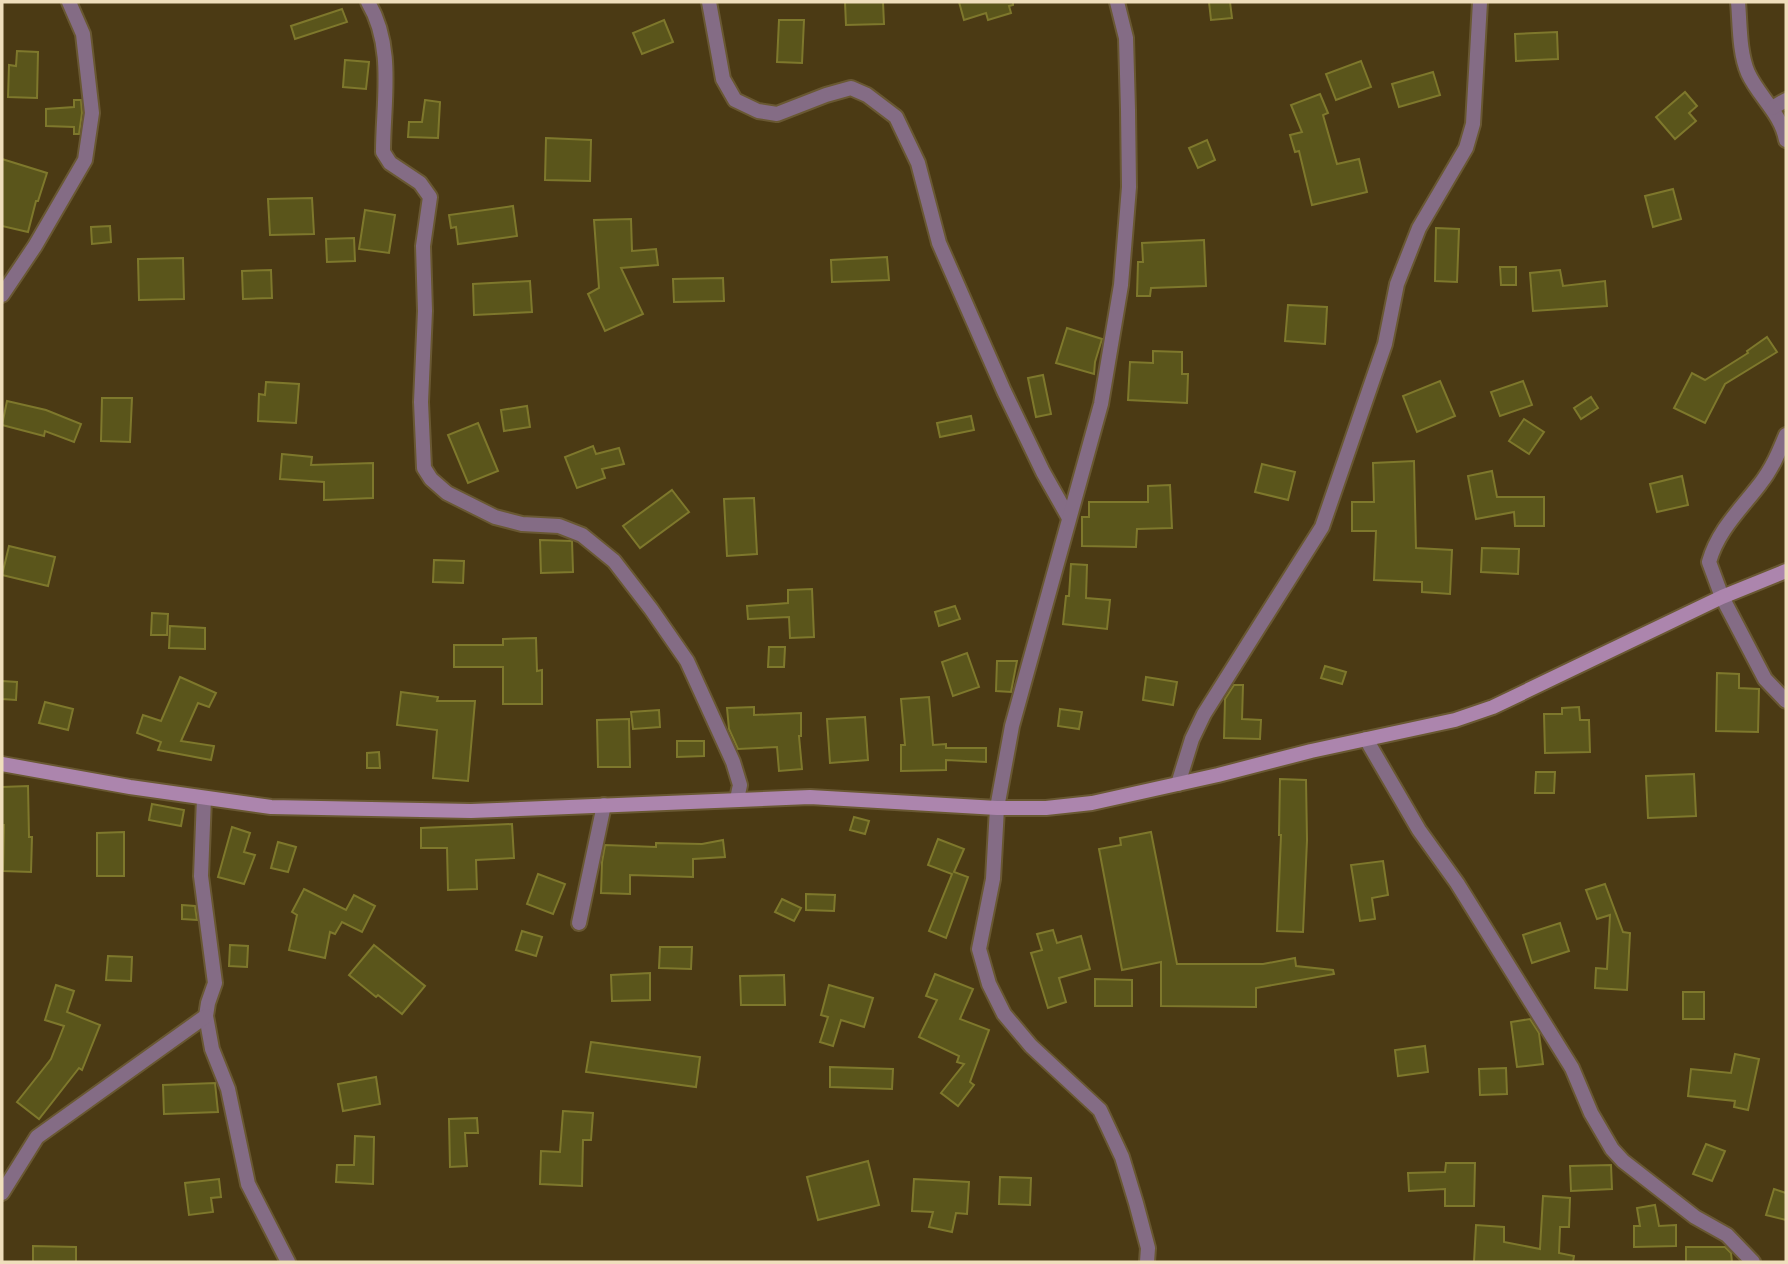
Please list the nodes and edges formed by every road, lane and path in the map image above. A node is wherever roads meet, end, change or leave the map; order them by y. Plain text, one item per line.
1 (69, 2) edge
2 (368, 2) edge
3 (709, 2) edge
4 (1117, 2) edge
5 (1480, 2) edge
6 (1738, 2) edge
7 (1786, 100) edge
8 (1772, 108) junction
9 (1786, 140) edge
10 (2, 295) edge
11 (1786, 435) edge
12 (1069, 517) junction
13 (1786, 571) edge
14 (1722, 597) junction
15 (1786, 701) edge
16 (1366, 739) junction
17 (2, 764) edge
18 (1178, 784) junction
19 (204, 798) junction
20 (737, 799) junction
21 (604, 806) junction
22 (997, 808) junction
23 (579, 923) dead end
24 (206, 1016) junction
25 (2, 1193) edge
26 (288, 1262) edge
27 (1147, 1262) edge
28 (1753, 1262) edge

1 - 10 street
2 - 20 street
3 - 12 street
4 - 12 street
5 - 18 street
6 - 8 street
7 - 8 street
8 - 9 street
11 - 14 street
12 - 22 street
13 - 14 main road
14 - 15 street
14 - 16 main road
16 - 18 main road
16 - 28 street
17 - 19 main road
18 - 22 main road
19 - 21 main road
19 - 24 street
20 - 21 main road
20 - 22 main road
21 - 23 street
22 - 27 street
24 - 25 street
24 - 26 street

